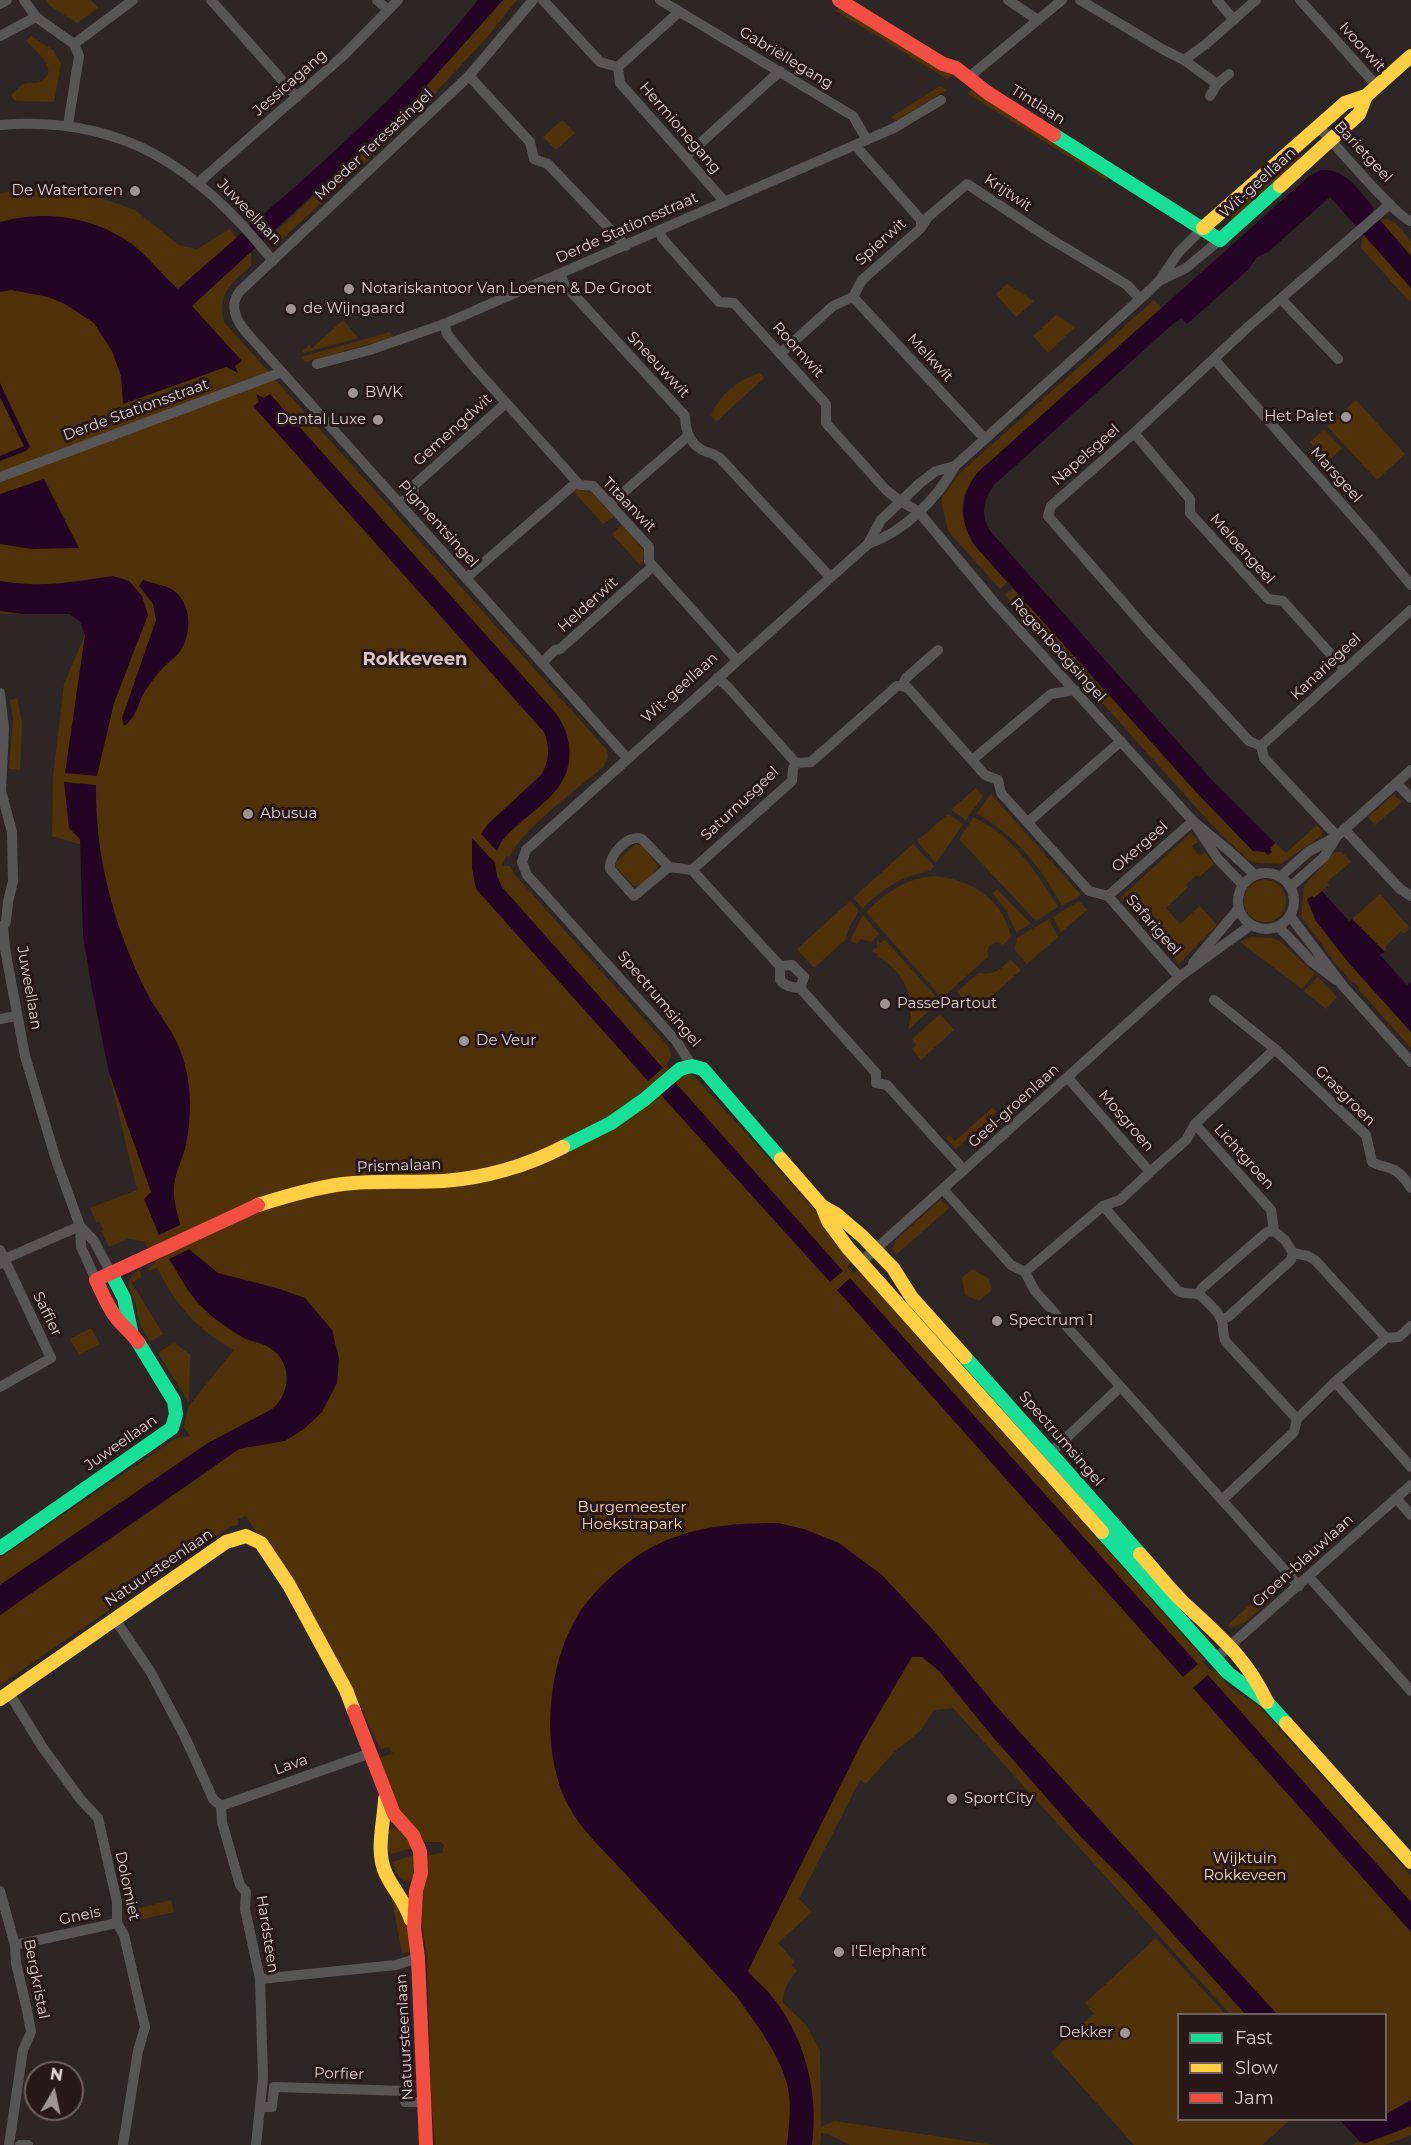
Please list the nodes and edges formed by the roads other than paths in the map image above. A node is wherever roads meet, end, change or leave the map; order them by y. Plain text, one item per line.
1 (7, 0) edge
2 (24, 0) edge
3 (134, 0) edge
4 (211, 0) edge
5 (376, 0) edge
6 (398, 0) edge
7 (533, 0) edge
8 (543, 0) edge
9 (660, 0) edge
10 (839, 0) edge
11 (1008, 0) edge
12 (1062, 0) edge
13 (1080, 0) edge
14 (1217, 0) edge
15 (1256, 0) edge
16 (1300, 0) edge
17 (0, 4) edge
18 (388, 10) junction
19 (680, 12) junction
20 (36, 17) junction
21 (1038, 20) junction
22 (1234, 20) junction
23 (0, 36) edge
24 (75, 44) junction
25 (1411, 56) edge
26 (1184, 60) junction
27 (618, 67) junction
28 (780, 71) junction
29 (1228, 74) dead end
30 (469, 76) junction
31 (969, 77) junction
32 (1217, 84) junction
33 (1377, 86) junction
34 (1210, 96) dead end
35 (1366, 96) junction
36 (297, 97) junction
37 (941, 100) dead end
38 (0, 125) edge
39 (68, 125) junction
40 (1319, 127) junction
41 (867, 140) junction
42 (1331, 140) junction
43 (855, 146) junction
44 (685, 157) junction
45 (198, 183) junction
46 (725, 202) junction
47 (1390, 204) junction
48 (1411, 221) edge
49 (921, 225) junction
50 (1203, 228) junction
51 (660, 231) junction
52 (1220, 240) junction
53 (626, 246) junction
54 (273, 261) junction
55 (560, 274) junction
56 (1159, 281) junction
57 (853, 297) junction
58 (1140, 299) junction
59 (1281, 299) junction
60 (234, 307) joint
61 (444, 324) junction
62 (782, 353) junction
63 (1214, 359) junction
64 (1338, 359) dead end
65 (317, 364) dead end
66 (282, 372) junction
67 (506, 403) junction
68 (1134, 433) junction
69 (688, 436) junction
70 (985, 439) junction
71 (955, 466) junction
72 (0, 477) edge
73 (577, 482) junction
74 (900, 501) junction
75 (400, 504) junction
76 (610, 504) junction
77 (918, 511) junction
78 (868, 544) junction
79 (653, 566) junction
80 (830, 577) junction
81 (466, 579) junction
82 (1411, 585) edge
83 (1411, 610) edge
84 (938, 650) dead end
85 (737, 660) junction
86 (542, 663) junction
87 (1344, 670) junction
88 (717, 678) junction
89 (902, 686) junction
90 (1075, 690) junction
91 (0, 693) edge
92 (1121, 741) junction
93 (1261, 746) junction
94 (627, 758) junction
95 (972, 760) junction
96 (796, 763) junction
97 (1411, 770) edge
98 (1396, 783) junction
99 (0, 792) edge
100 (1411, 798) edge
101 (1192, 821) junction
102 (1028, 822) junction
103 (1341, 832) junction
104 (12, 851) junction
105 (0, 853) edge
106 (522, 862) joint
107 (669, 867) junction
108 (692, 870) junction
109 (1255, 875) junction
110 (1280, 877) junction
111 (1243, 885) junction
112 (1290, 887) junction
113 (1108, 896) junction
114 (1411, 896) edge
115 (1239, 908) junction
116 (1290, 916) junction
117 (2, 923) edge
118 (1251, 925) junction
119 (1278, 926) junction
120 (780, 966) junction
121 (1183, 974) junction
122 (1343, 986) junction
123 (801, 988) junction
124 (1214, 1000) dead end
125 (16, 1016) junction
126 (0, 1019) edge
127 (1275, 1049) junction
128 (1411, 1062) edge
129 (686, 1068) junction
130 (1068, 1078) junction
131 (1195, 1124) junction
132 (964, 1170) junction
133 (1150, 1172) junction
134 (1411, 1188) edge
135 (943, 1190) junction
136 (822, 1206) junction
137 (1103, 1206) junction
138 (80, 1226) junction
139 (1274, 1231) junction
140 (0, 1250) edge
141 (876, 1250) junction
142 (1293, 1253) junction
143 (2, 1263) edge
144 (860, 1263) junction
145 (1025, 1272) junction
146 (111, 1273) junction
147 (96, 1280) junction
148 (1199, 1294) junction
149 (1222, 1319) junction
150 (1411, 1326) edge
151 (131, 1331) junction
152 (1386, 1338) junction
153 (1335, 1382) junction
154 (0, 1387) edge
155 (1120, 1387) junction
156 (1297, 1419) junction
157 (1051, 1452) junction
158 (1039, 1463) junction
159 (1411, 1467) edge
160 (1411, 1485) edge
161 (1396, 1498) junction
162 (1222, 1500) junction
163 (1411, 1515) edge
164 (0, 1548) edge
165 (1309, 1577) junction
166 (1299, 1586) junction
167 (114, 1618) junction
168 (1230, 1646) junction
169 (1215, 1659) junction
170 (1411, 1691) edge
171 (5, 1696) edge
172 (1267, 1701) junction
173 (371, 1753) junction
174 (385, 1790) junction
175 (221, 1806) junction
176 (1411, 1862) edge
177 (0, 1891) edge
178 (117, 1923) junction
179 (414, 1928) junction
180 (15, 1946) junction
181 (418, 1958) junction
182 (260, 1979) junction
183 (424, 2102) junction
184 (260, 2107) junction
185 (9, 2145) edge
186 (20, 2145) edge
187 (28, 2145) edge
188 (123, 2145) edge
189 (256, 2145) edge
190 (426, 2145) edge

1 - 17 street
2 - 20 street
3 - 24 street
4 - 36 street
5 - 18 street
6 - 18 street, Jessicagang
7 - 30 street, Moeder Teresasingel
8 - 27 street
9 - 19 street, Gabriëllegang
10 - 31 street, Tintlaan
11 - 21 street
12 - 21 street
13 - 26 street
14 - 22 street
15 - 22 street
16 - 33 street, Ivoorwit
18 - 36 street, Jessicagang
19 - 27 street
19 - 28 street, Gabriëllegang
20 - 23 street
20 - 24 street
21 - 31 street
22 - 26 street
24 - 39 street
25 - 33 street, Wit-geellaan
26 - 32 street
27 - 44 street, Hermionegang
28 - 41 street, Gabriëllegang
28 - 44 street
29 - 32 street
30 - 53 street
30 - 54 street, Moeder Teresasingel
31 - 50 street, Tintlaan
32 - 34 street
33 - 35 street, Wit-geellaan
35 - 40 street, Wit-geellaan
35 - 42 street, Wit-geellaan
36 - 45 street, Jessicagang
37 - 41 street, Derde Stationsstraat
38 - 39 street, Juweellaan
39 - 45 street, Juweellaan
40 - 42 street, Barietgeel
40 - 50 street, Wit-geellaan
41 - 43 street, Derde Stationsstraat
42 - 47 street, Barietgeel
42 - 52 street, Wit-geellaan
43 - 46 street, Derde Stationsstraat
43 - 49 street
44 - 46 street, Hermionegang
45 - 54 street, Juweellaan
46 - 51 street, Derde Stationsstraat
47 - 48 street, Barietgeel
47 - 59 street, Napelsgeel
49 - 57 street, Spierwit
49 - 58 street, Krijtwit
50 - 52 street, Tintlaan
50 - 56 street, Wit-geellaan
51 - 53 street, Derde Stationsstraat
51 - 62 street, Roomwit
52 - 56 street, Wit-geellaan
53 - 55 street, Derde Stationsstraat
54 - 60 street, Moeder Teresasingel
55 - 61 street, Derde Stationsstraat
55 - 69 street, Sneeuwwit
56 - 58 street, Wit-geellaan
57 - 62 street, Spierwit
57 - 70 street, Melkwit
58 - 70 street, Wit-geellaan
59 - 63 street, Napelsgeel
59 - 64 street
60 - 66 street, Pigmentsingel
61 - 65 street, Derde Stationsstraat
61 - 67 street, Titaanwit
62 - 74 street, Roomwit
63 - 68 street, Napelsgeel
63 - 82 street, Marsgeel
66 - 72 street, Derde Stationsstraat
66 - 75 street, Pigmentsingel
67 - 73 street, Titaanwit
67 - 75 street, Gemengdwit
68 - 87 street, Meloengeel
68 - 93 street, Napelsgeel
69 - 76 street
69 - 80 street
70 - 71 street, Wit-geellaan
71 - 74 street, Wit-geellaan
71 - 77 street, Wit-geellaan
73 - 76 street, Titaanwit
73 - 81 street
74 - 77 street, Regenboogsingel
74 - 78 street, Wit-geellaan
75 - 81 street, Pigmentsingel
76 - 79 street, Titaanwit
77 - 78 street, Wit-geellaan
77 - 90 street, Regenboogsingel
78 - 80 street, Wit-geellaan
79 - 85 street, Titaanwit
79 - 86 street, Helderwit
80 - 85 street, Wit-geellaan
81 - 86 street, Pigmentsingel
83 - 87 street, Kanariegeel
84 - 89 street
85 - 88 street, Wit-geellaan
86 - 94 street, Pigmentsingel
87 - 93 street, Kanariegeel
88 - 94 street, Wit-geellaan
88 - 96 street, Saturnusgeel
89 - 95 street, Safarigeel
89 - 96 street
90 - 92 street, Regenboogsingel
90 - 95 street
91 - 99 street, Juweellaan
92 - 101 street, Regenboogsingel
92 - 102 street
93 - 103 street, Napelsgeel
94 - 106 street, Wit-geellaan
95 - 102 street, Safarigeel
96 - 108 street, Saturnusgeel
97 - 98 street
98 - 100 street
98 - 103 street
99 - 104 street, Juweellaan
101 - 109 street, Regenboogsingel
101 - 111 street, Regenboogsingel
101 - 113 street, Okergeel
102 - 113 street, Safarigeel
103 - 110 street
103 - 112 street
103 - 114 street, Napelsgeel
104 - 105 street
104 - 117 street, Juweellaan
106 - 129 street, Spectrumsingel
107 - 107 street
107 - 108 street
108 - 120 street
109 - 110 street
109 - 111 street
110 - 112 street
111 - 115 street
112 - 116 street
113 - 121 street, Safarigeel
115 - 118 street
115 - 121 street, Geel-groenlaan
116 - 119 street
116 - 122 street
117 - 125 street, Juweellaan
118 - 119 street
118 - 121 street, Geel-groenlaan
119 - 122 street
120 - 123 street
120 - 123 street
121 - 130 street, Geel-groenlaan
122 - 128 street
123 - 132 street
124 - 127 street, Grasgroen
125 - 126 street
125 - 138 street, Juweellaan
127 - 131 street
127 - 134 street, Grasgroen
129 - 136 street, Spectrumsingel
129 - 146 street, Prismalaan
130 - 132 street, Geel-groenlaan
130 - 133 street, Mosgroen
131 - 133 street
131 - 139 street, Lichtgroen
132 - 135 street, Geel-groenlaan
133 - 137 street, Mosgroen
135 - 141 street, Geel-groenlaan
135 - 145 street
136 - 141 street, Spectrumsingel
136 - 144 street, Spectrumsingel
137 - 145 street, Mosgroen
137 - 148 street
138 - 143 street
138 - 146 street, Juweellaan
138 - 147 street, Juweellaan
139 - 142 street, Lichtgroen
139 - 148 street
140 - 143 street
141 - 144 street, Geel-groenlaan
141 - 157 street, Spectrumsingel
142 - 149 street
142 - 152 street, Lichtgroen
143 - 154 street, Saffier
144 - 158 street, Spectrumsingel
145 - 155 street
146 - 147 street, Prismalaan
146 - 151 street, Juweellaan
147 - 151 street, Juweellaan
148 - 149 street
149 - 156 street
150 - 152 street
151 - 164 street, Juweellaan
152 - 153 street
153 - 156 street
153 - 159 street
155 - 157 street
155 - 162 street
156 - 162 street
157 - 158 street
157 - 168 street, Spectrumsingel
158 - 169 street, Spectrumsingel
160 - 161 street, Groen-blauwlaan
161 - 163 street
161 - 165 street, Groen-blauwlaan
162 - 166 street
165 - 166 street, Groen-blauwlaan
165 - 170 street
166 - 168 street, Groen-blauwlaan
167 - 171 street, Natuursteenlaan
167 - 173 street, Natuursteenlaan
167 - 175 street, Hardsteen
168 - 169 street, Groen-blauwlaan
168 - 172 street, Spectrumsingel
169 - 172 street, Spectrumsingel
171 - 178 street, Dolomiet
172 - 176 street, Spectrumsingel
173 - 174 street, Natuursteenlaan
173 - 175 street, Lava
174 - 179 street, Natuursteenlaan
174 - 179 street, Natuursteenlaan
175 - 182 street, Hardsteen
177 - 180 street, Bergkristal
178 - 180 street, Gneis
178 - 188 street, Dolomiet
179 - 181 street, Natuursteenlaan
180 - 185 street, Bergkristal
181 - 182 street
181 - 183 street, Natuursteenlaan
182 - 184 street, Hardsteen
183 - 184 street, Porfier
183 - 190 street, Natuursteenlaan
184 - 189 street, Hardsteen
186 - 187 street

